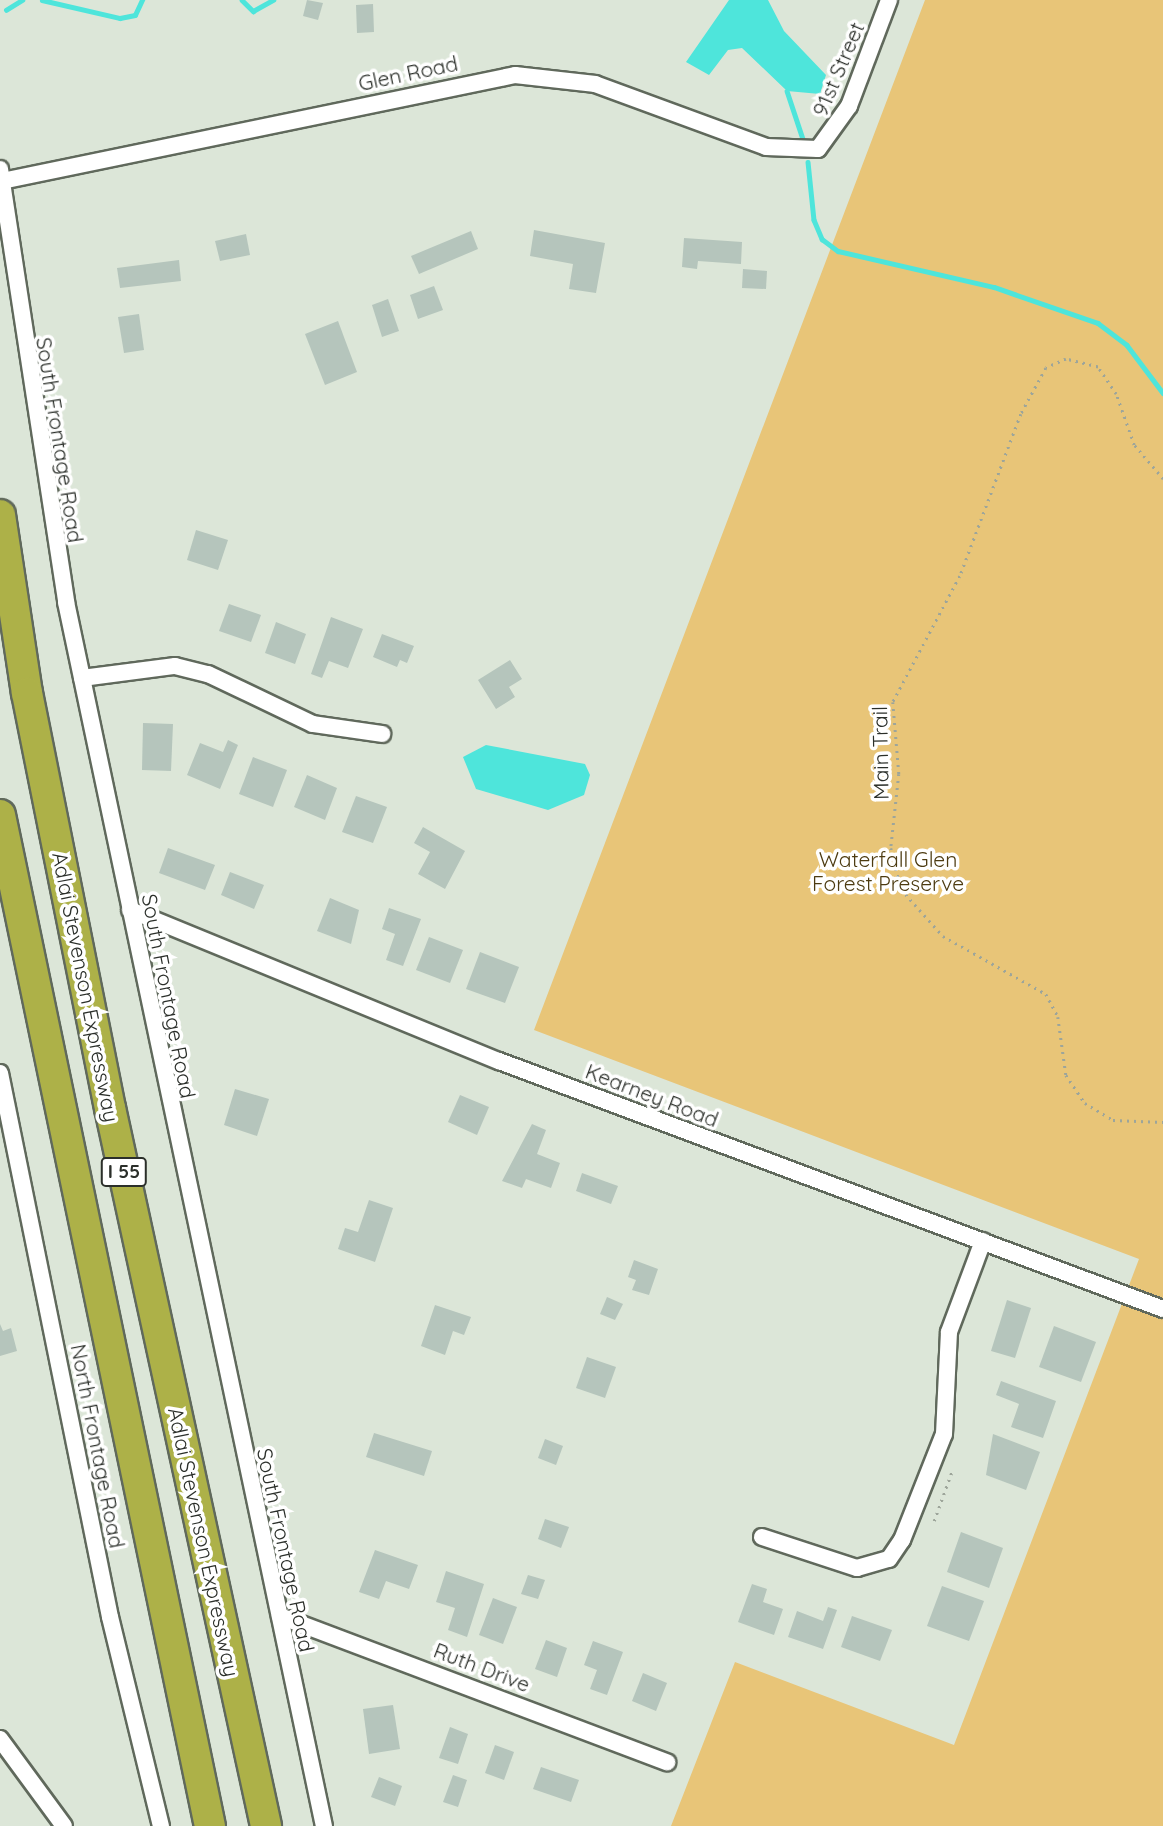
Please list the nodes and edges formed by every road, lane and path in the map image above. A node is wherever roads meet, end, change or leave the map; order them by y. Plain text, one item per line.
1 (889, 0) edge
2 (818, 149) joint
3 (1, 175) edge
4 (1163, 479) edge
5 (0, 515) edge
6 (82, 678) junction
7 (382, 734) dead end
8 (0, 815) edge
9 (130, 910) junction
10 (0, 1073) edge
11 (1163, 1122) edge
12 (983, 1241) junction
13 (1163, 1309) edge
14 (952, 1471) dead end
15 (934, 1521) dead end
16 (762, 1537) dead end
17 (280, 1616) junction
18 (0, 1739) edge
19 (667, 1762) dead end
20 (64, 1826) edge
21 (161, 1826) edge
22 (210, 1826) edge
23 (266, 1826) edge
24 (324, 1826) edge

1 - 2 street, 91st Street
2 - 3 street, Glen Road
3 - 6 street, South Frontage Road
4 - 11 path, Main Trail
5 - 23 highway, Adlai Stevenson Expressway / I 55
6 - 7 street
6 - 9 street, South Frontage Road
8 - 22 highway, I 55
9 - 12 street, Kearney Road
9 - 17 street, South Frontage Road
10 - 21 street, North Frontage Road
12 - 13 street, Kearney Road
12 - 16 street
14 - 15 path
17 - 19 street, Ruth Drive
17 - 24 street, South Frontage Road
18 - 20 street

